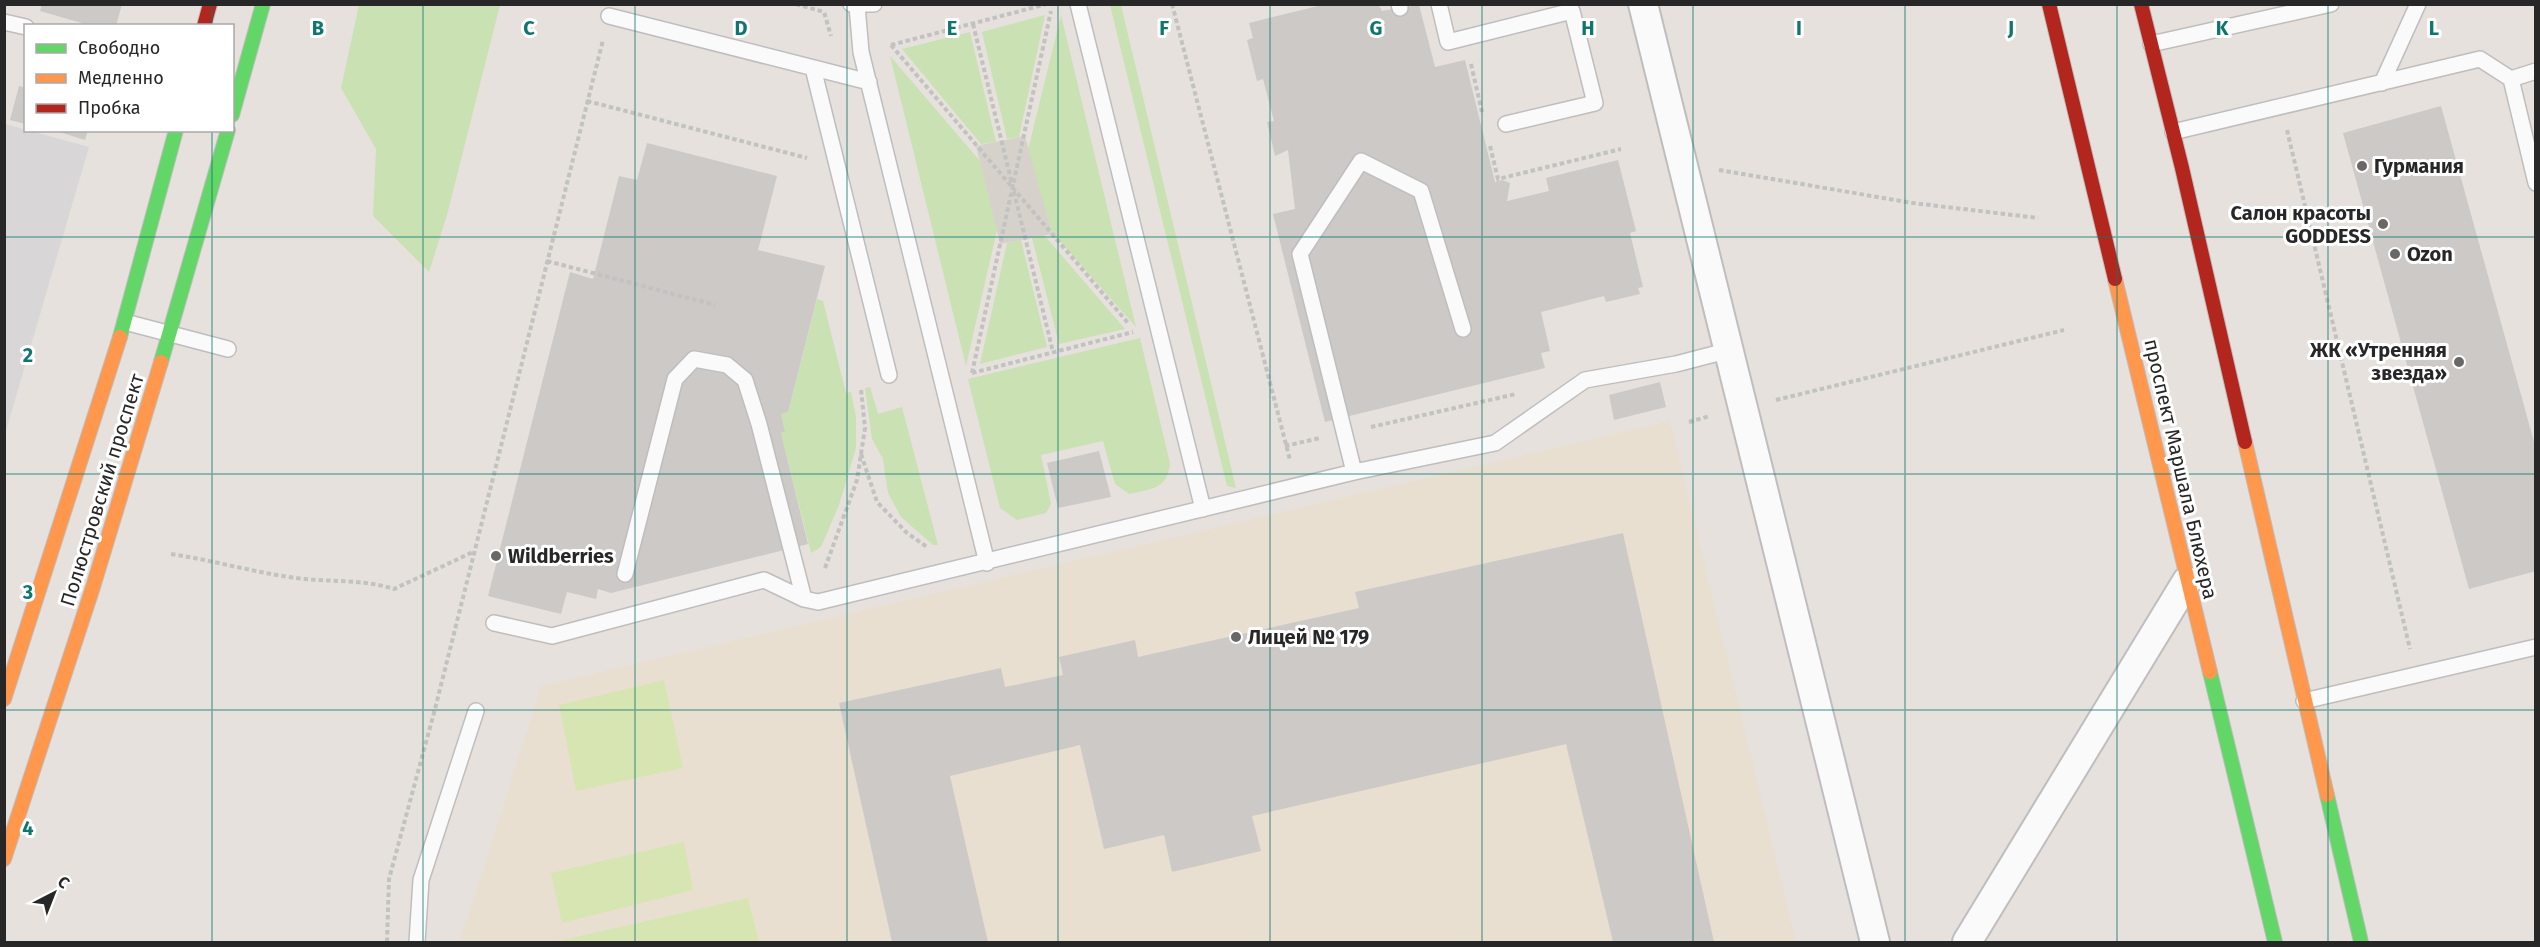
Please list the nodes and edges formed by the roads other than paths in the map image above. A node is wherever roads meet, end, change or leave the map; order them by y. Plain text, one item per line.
1 (210, 4) edge
2 (263, 4) edge
3 (874, 4) edge
4 (1078, 4) edge
5 (1439, 4) edge
6 (1643, 4) edge
7 (2049, 4) edge
8 (2141, 4) edge
9 (2331, 4) edge
10 (2418, 4) edge
11 (854, 5) edge
12 (609, 16) road end
13 (4, 22) edge
14 (205, 24) edge
15 (24, 27) edge
16 (2151, 44) junction
17 (813, 68) junction
18 (2535, 71) edge
19 (2511, 79) junction
20 (868, 82) junction
21 (2382, 83) junction
22 (236, 86) edge
23 (234, 101) edge
24 (1506, 124) dead end
25 (175, 132) edge
26 (227, 132) edge
27 (2173, 132) junction
28 (2535, 183) edge
29 (125, 322) junction
30 (1463, 329) dead end
31 (171, 335) junction
32 (228, 349) dead end
33 (1730, 350) junction
34 (889, 375) dead end
35 (1354, 472) junction
36 (1203, 509) junction
37 (987, 562) junction
38 (625, 574) dead end
39 (2187, 581) junction
40 (804, 599) junction
41 (494, 623) dead end
42 (2535, 647) edge
43 (4, 699) edge
44 (2304, 701) junction
45 (476, 711) dead end
46 (4, 859) edge
47 (417, 942) edge
48 (1875, 942) edge
49 (1967, 942) edge
50 (2275, 942) edge
51 (2361, 942) edge

1 - 14 main road
2 - 22 main road
3 - 11 lane
4 - 36 lane
5 - 24 lane
6 - 33 street
7 - 39 main road, проспект Маршала Блюхера
8 - 16 main road
9 - 16 lane
10 - 21 lane
11 - 20 lane
12 - 17 lane
13 - 15 lane
16 - 27 main road
17 - 20 lane
17 - 34 lane
18 - 19 lane
19 - 21 lane
19 - 28 lane
20 - 37 lane
21 - 27 lane
22 - 23 main road
25 - 29 main road, Полюстровский проспект
26 - 31 main road, Полюстровский проспект
27 - 44 main road
29 - 31 lane
29 - 43 main road, Полюстровский проспект
30 - 35 lane
31 - 32 lane
31 - 46 main road, Полюстровский проспект
33 - 35 lane
33 - 48 street
35 - 36 lane
36 - 37 lane
37 - 40 lane
38 - 40 lane
39 - 49 street
39 - 50 main road, проспект Маршала Блюхера
40 - 41 lane
42 - 44 lane
44 - 51 main road
45 - 47 lane

